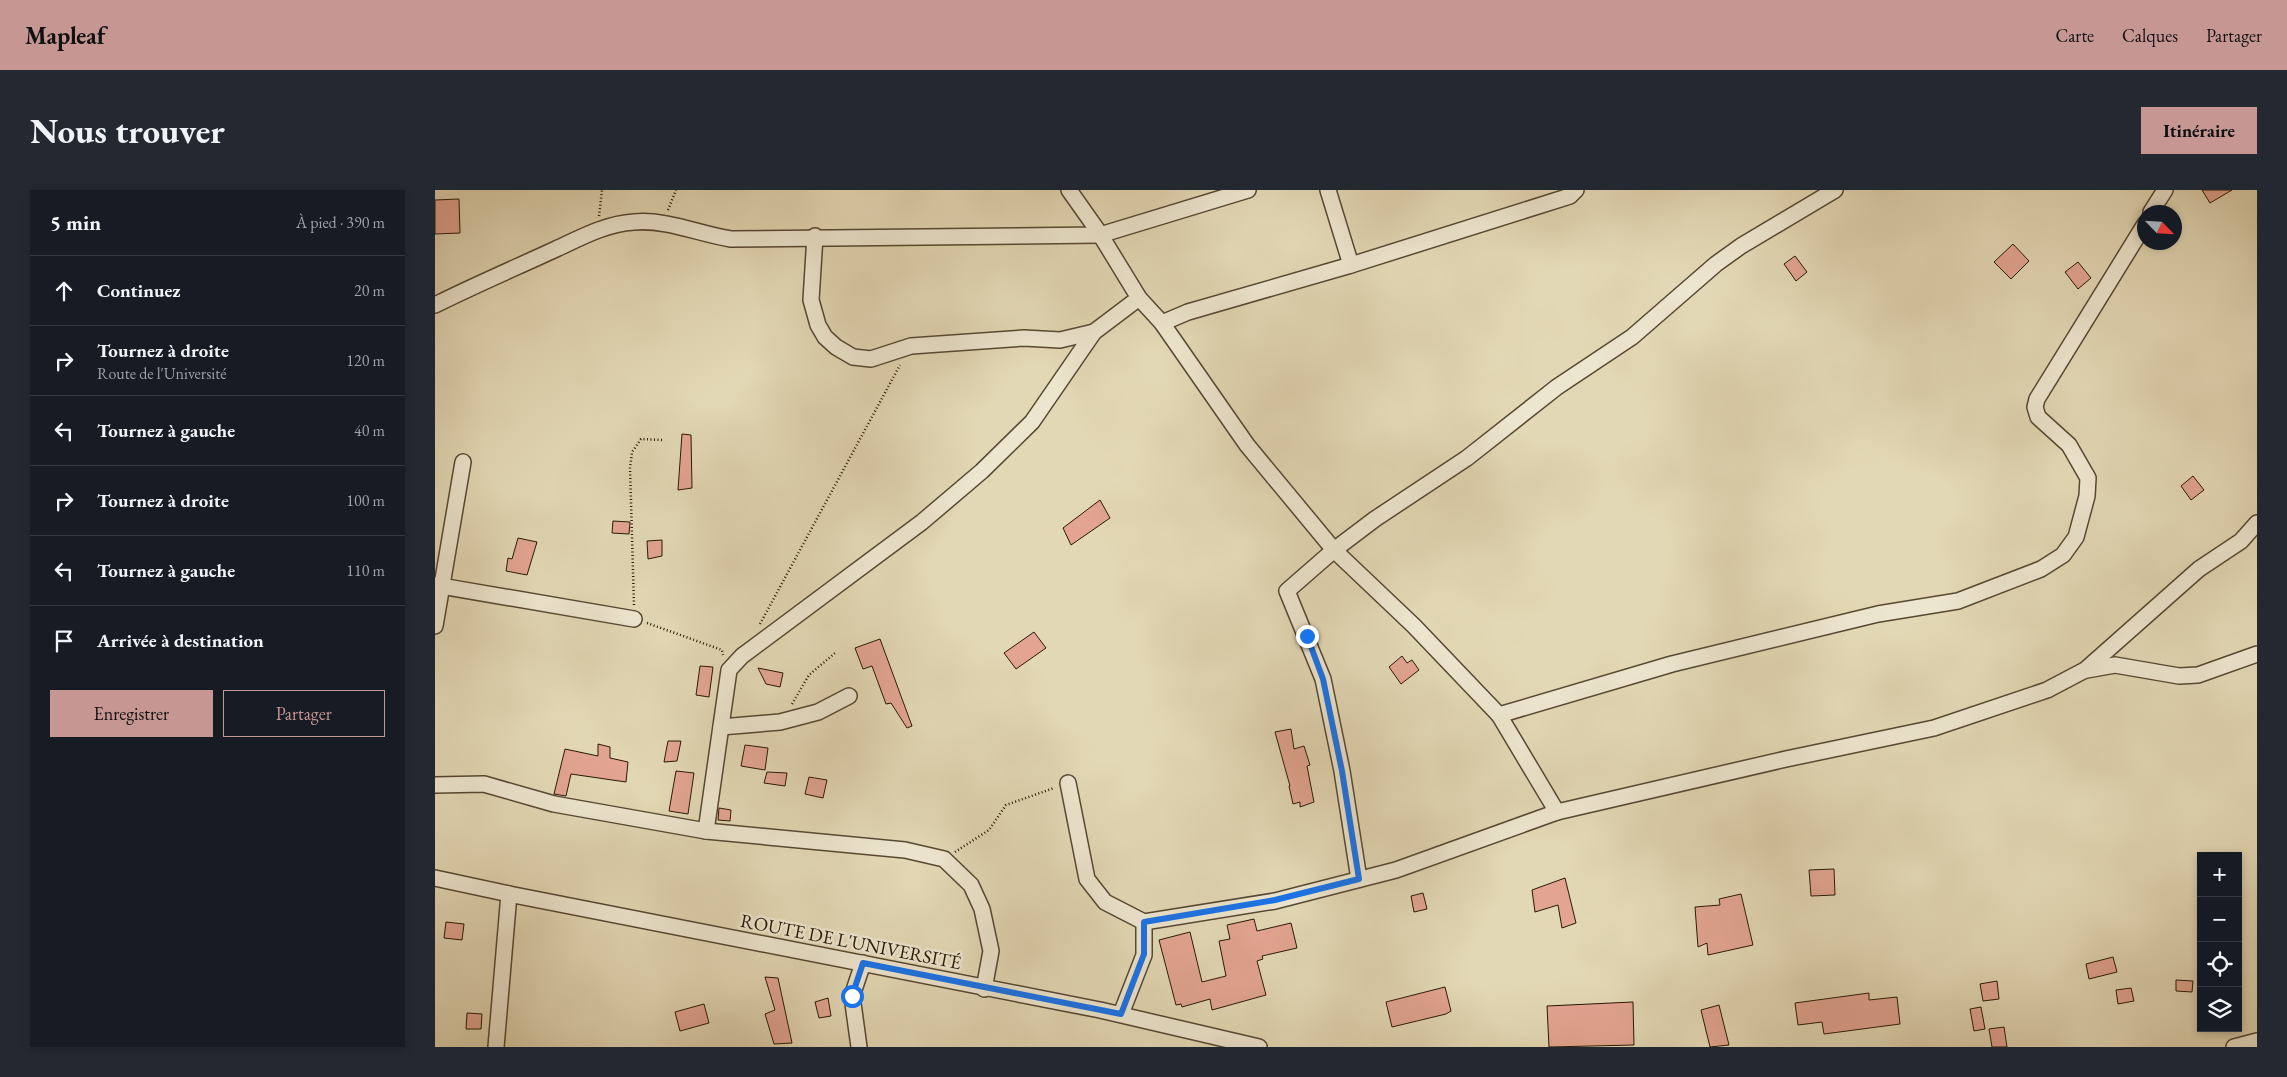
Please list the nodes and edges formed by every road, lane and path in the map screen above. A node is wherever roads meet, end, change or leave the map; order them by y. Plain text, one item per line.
1 (602, 190) edge
2 (676, 190) edge
3 (1069, 190) edge
4 (1248, 190) edge
5 (1328, 190) edge
6 (1576, 190) edge
7 (1835, 190) edge
8 (2165, 190) edge
9 (2155, 205) edge
10 (663, 223) junction
11 (597, 230) junction
12 (1100, 235) junction
13 (815, 236) junction
14 (2137, 237) edge
15 (1351, 265) junction
16 (1139, 298) junction
17 (435, 306) edge
18 (1162, 323) junction
19 (1094, 332) junction
20 (911, 346) junction
21 (661, 440) dead end
22 (463, 462) dead end
23 (2257, 523) edge
24 (1333, 550) junction
25 (438, 586) edge
26 (634, 619) junction
27 (435, 626) edge
28 (756, 630) dead end
29 (835, 652) dead end
30 (2257, 654) edge
31 (729, 670) junction
32 (2085, 670) junction
33 (849, 696) dead end
34 (1499, 714) junction
35 (780, 722) junction
36 (721, 727) junction
37 (1069, 783) joint
38 (435, 785) edge
39 (1557, 812) junction
40 (706, 831) junction
41 (943, 859) junction
42 (435, 878) edge
43 (1359, 879) junction
44 (509, 894) junction
45 (1144, 922) junction
46 (863, 963) junction
47 (984, 988) junction
48 (1121, 1014) junction
49 (2257, 1041) edge
50 (496, 1047) edge
51 (859, 1047) edge
52 (1259, 1047) edge
53 (2234, 1047) edge

1 - 11 path
2 - 10 path
3 - 12 street
4 - 12 street
5 - 15 street
6 - 15 street
7 - 24 street
8 - 9 street
10 - 11 street
10 - 13 street
11 - 17 street
12 - 13 street
12 - 16 street
13 - 20 street
14 - 34 street
15 - 18 street
16 - 18 street
16 - 19 street
18 - 24 street
19 - 20 street
19 - 31 street
20 - 28 path
21 - 26 path
22 - 25 street
23 - 32 street
24 - 34 street
24 - 43 street
25 - 26 street
25 - 27 street
26 - 31 path
29 - 35 path
30 - 32 street
31 - 36 street
32 - 39 street
33 - 35 street
34 - 39 street
35 - 36 street
36 - 40 street
37 - 41 path
37 - 45 street
38 - 40 street
39 - 43 street
40 - 41 street
41 - 47 street
42 - 44 street, ROUTE DE L'UNIVERSITÉ
43 - 45 street
44 - 46 street, ROUTE DE L'UNIVERSITÉ
44 - 50 street
45 - 48 street
46 - 47 street, ROUTE DE L'UNIVERSITÉ
46 - 51 street
47 - 48 street, ROUTE DE L'UNIVERSITÉ
48 - 52 street, ROUTE DE L'UNIVERSITÉ
49 - 53 street

